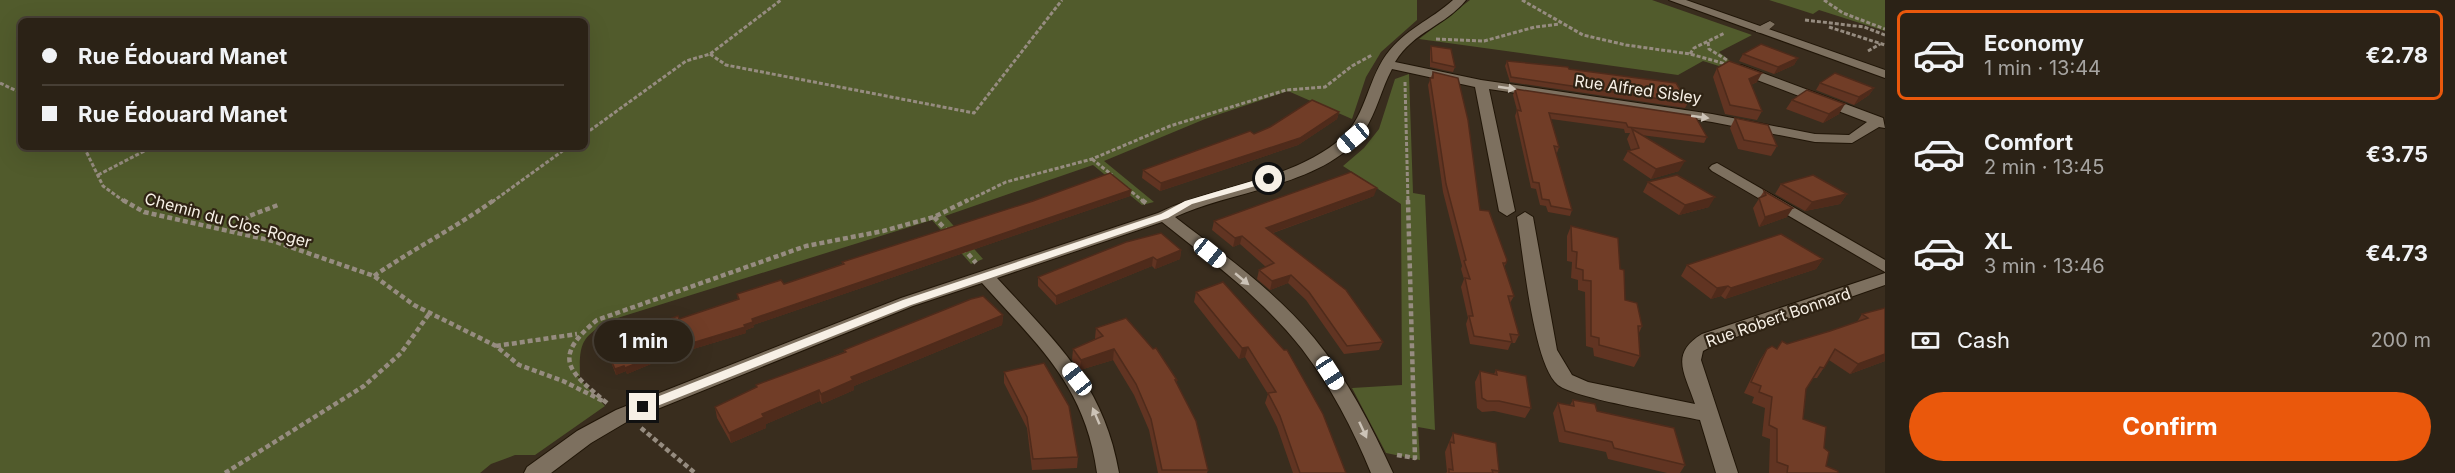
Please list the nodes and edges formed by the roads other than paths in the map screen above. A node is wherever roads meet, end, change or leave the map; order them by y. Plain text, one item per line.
1 (1460, 0) edge
2 (1675, 0) edge
3 (1384, 58) junction
4 (1729, 64) edge
5 (1885, 74) edge
6 (1481, 84) junction
7 (1882, 122) edge
8 (1717, 168) dead end
9 (1507, 211) dead end
10 (1164, 216) junction
11 (1525, 217) dead end
12 (1885, 267) edge
13 (985, 274) junction
14 (1885, 279) edge
15 (1708, 414) junction
16 (535, 473) edge
17 (1108, 473) edge
18 (1382, 473) edge
19 (1727, 473) edge

1 - 3 street
2 - 5 street
3 - 6 street, Rue Alfred Sisley
3 - 10 street
4 - 7 street
6 -> 7 street, Rue Alfred Sisley
6 - 9 street
8 - 12 street
10 - 13 street
10 -> 18 street
11 - 15 street
13 - 16 street
17 -> 13 street
14 - 15 street, Rue Robert Bonnard
15 - 19 street, Rue Robert Bonnard

